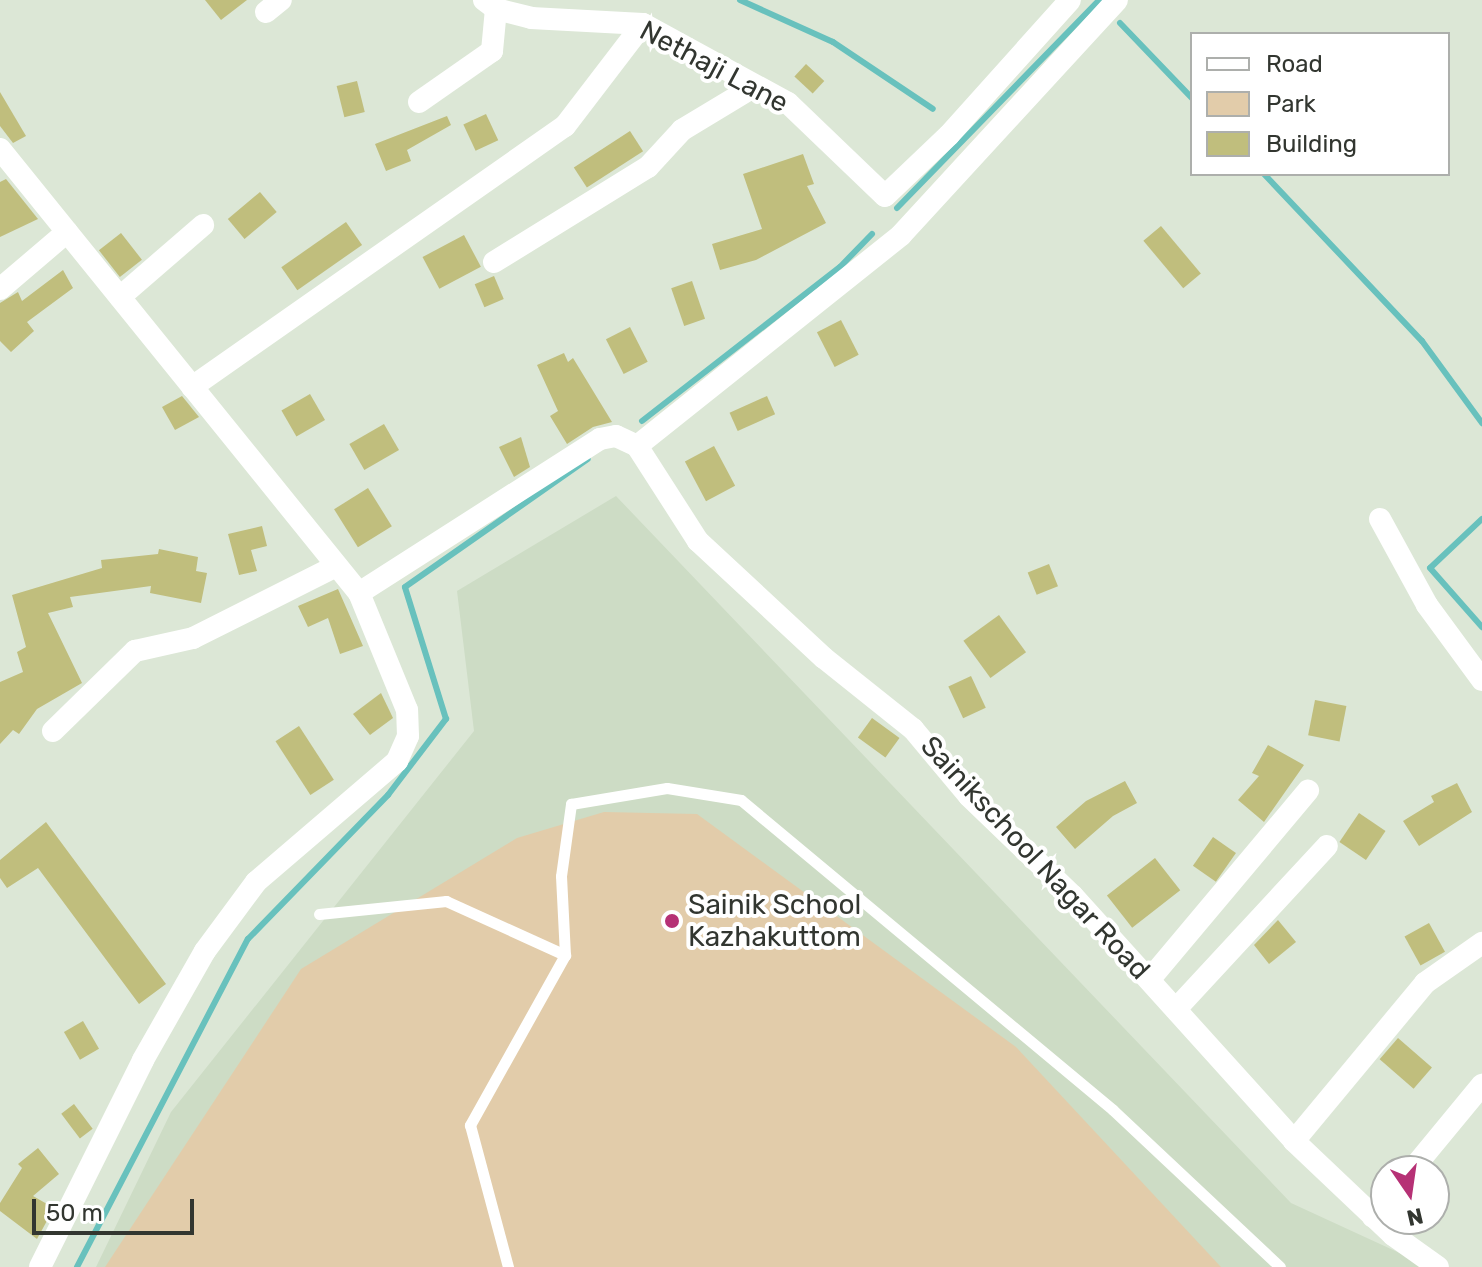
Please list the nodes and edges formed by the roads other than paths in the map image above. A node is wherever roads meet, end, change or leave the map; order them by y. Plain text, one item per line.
1 (1070, 0) edge
2 (1117, 0) edge
3 (490, 5) edge
4 (643, 24) junction
5 (755, 86) junction
6 (419, 102) dead end
7 (0, 149) edge
8 (203, 225) dead end
9 (67, 232) junction
10 (494, 262) dead end
11 (0, 289) edge
12 (120, 297) junction
13 (192, 387) junction
14 (637, 446) junction
15 (1380, 519) dead end
16 (336, 566) junction
17 (359, 593) junction
18 (1482, 680) edge
19 (53, 731) dead end
20 (1308, 791) dead end
21 (1327, 846) dead end
22 (319, 914) dead end
23 (1482, 943) edge
24 (565, 955) junction
25 (1150, 979) junction
26 (1176, 1009) junction
27 (1482, 1085) edge
28 (1294, 1141) junction
29 (1424, 1155) edge
30 (1370, 1201) edge
31 (1406, 1235) edge
32 (40, 1267) edge
33 (508, 1267) edge
34 (1280, 1267) edge
35 (1438, 1267) edge

1 - 5 street, Nethaji Lane
2 - 14 street
3 - 4 street, Nethaji Lane
3 - 6 street
4 - 5 street, Nethaji Lane
4 - 13 street
5 - 10 street
7 - 9 street
8 - 12 street
9 - 11 street
9 - 12 street
12 - 13 street
13 - 16 street
14 - 17 street
14 - 25 street, Sainikschool Nagar Road
15 - 18 street
16 - 17 street
16 - 19 street
17 - 32 street
20 - 25 street
21 - 26 street
22 - 24 lane
23 - 28 street
24 - 33 lane
24 - 34 lane
25 - 26 street, Sainikschool Nagar Road
26 - 28 street, Sainikschool Nagar Road
27 - 29 street
28 - 30 street, Sainikschool Nagar Road
31 - 35 street, Sainikschool Nagar Road

